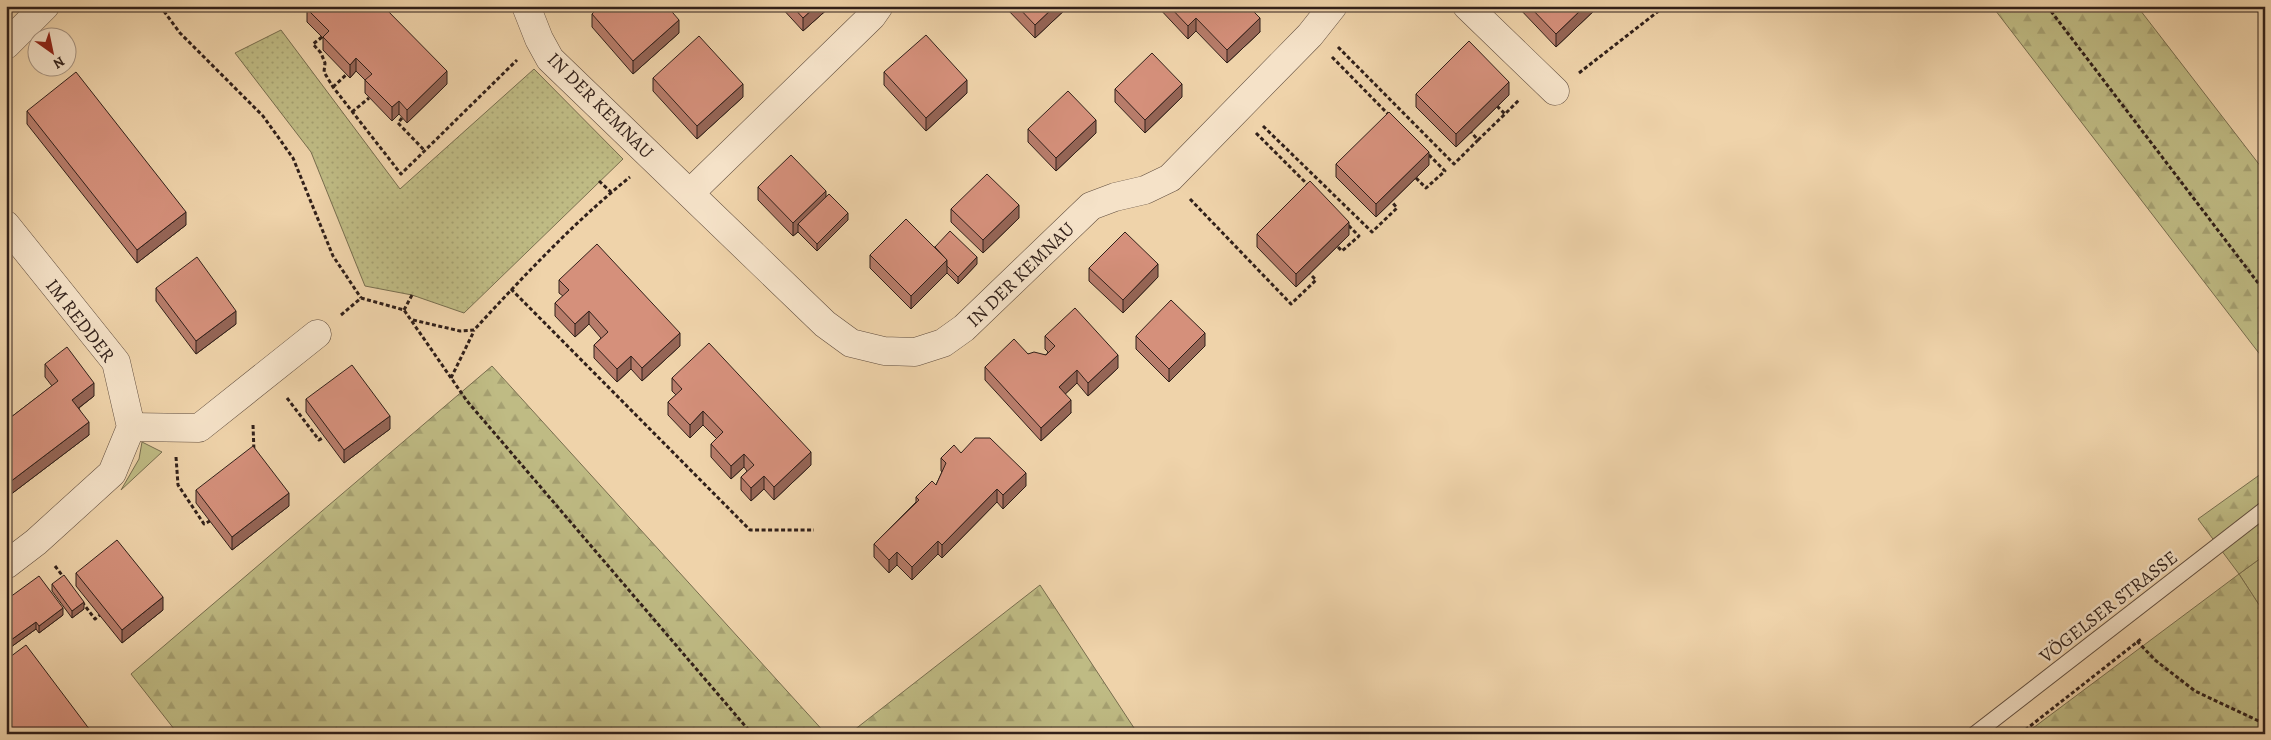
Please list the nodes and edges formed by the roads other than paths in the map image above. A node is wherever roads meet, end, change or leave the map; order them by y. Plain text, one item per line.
1 (45, 6) edge
2 (526, 6) edge
3 (879, 6) edge
4 (1467, 6) edge
5 (1320, 22) edge
6 (6, 45) edge
7 (1555, 92) road end
8 (691, 192) junction
9 (6, 225) edge
10 (317, 334) road end
11 (130, 427) junction
12 (2265, 509) edge
13 (6, 565) edge
14 (1975, 734) edge

1 - 6 street
2 - 8 street, IN DER KEMNAU
3 - 8 street
4 - 7 street
5 - 8 street, IN DER KEMNAU
9 - 11 street, IM REDDER
10 - 11 street
11 - 13 street
12 - 14 lane, VÖGELSER STRASSE

